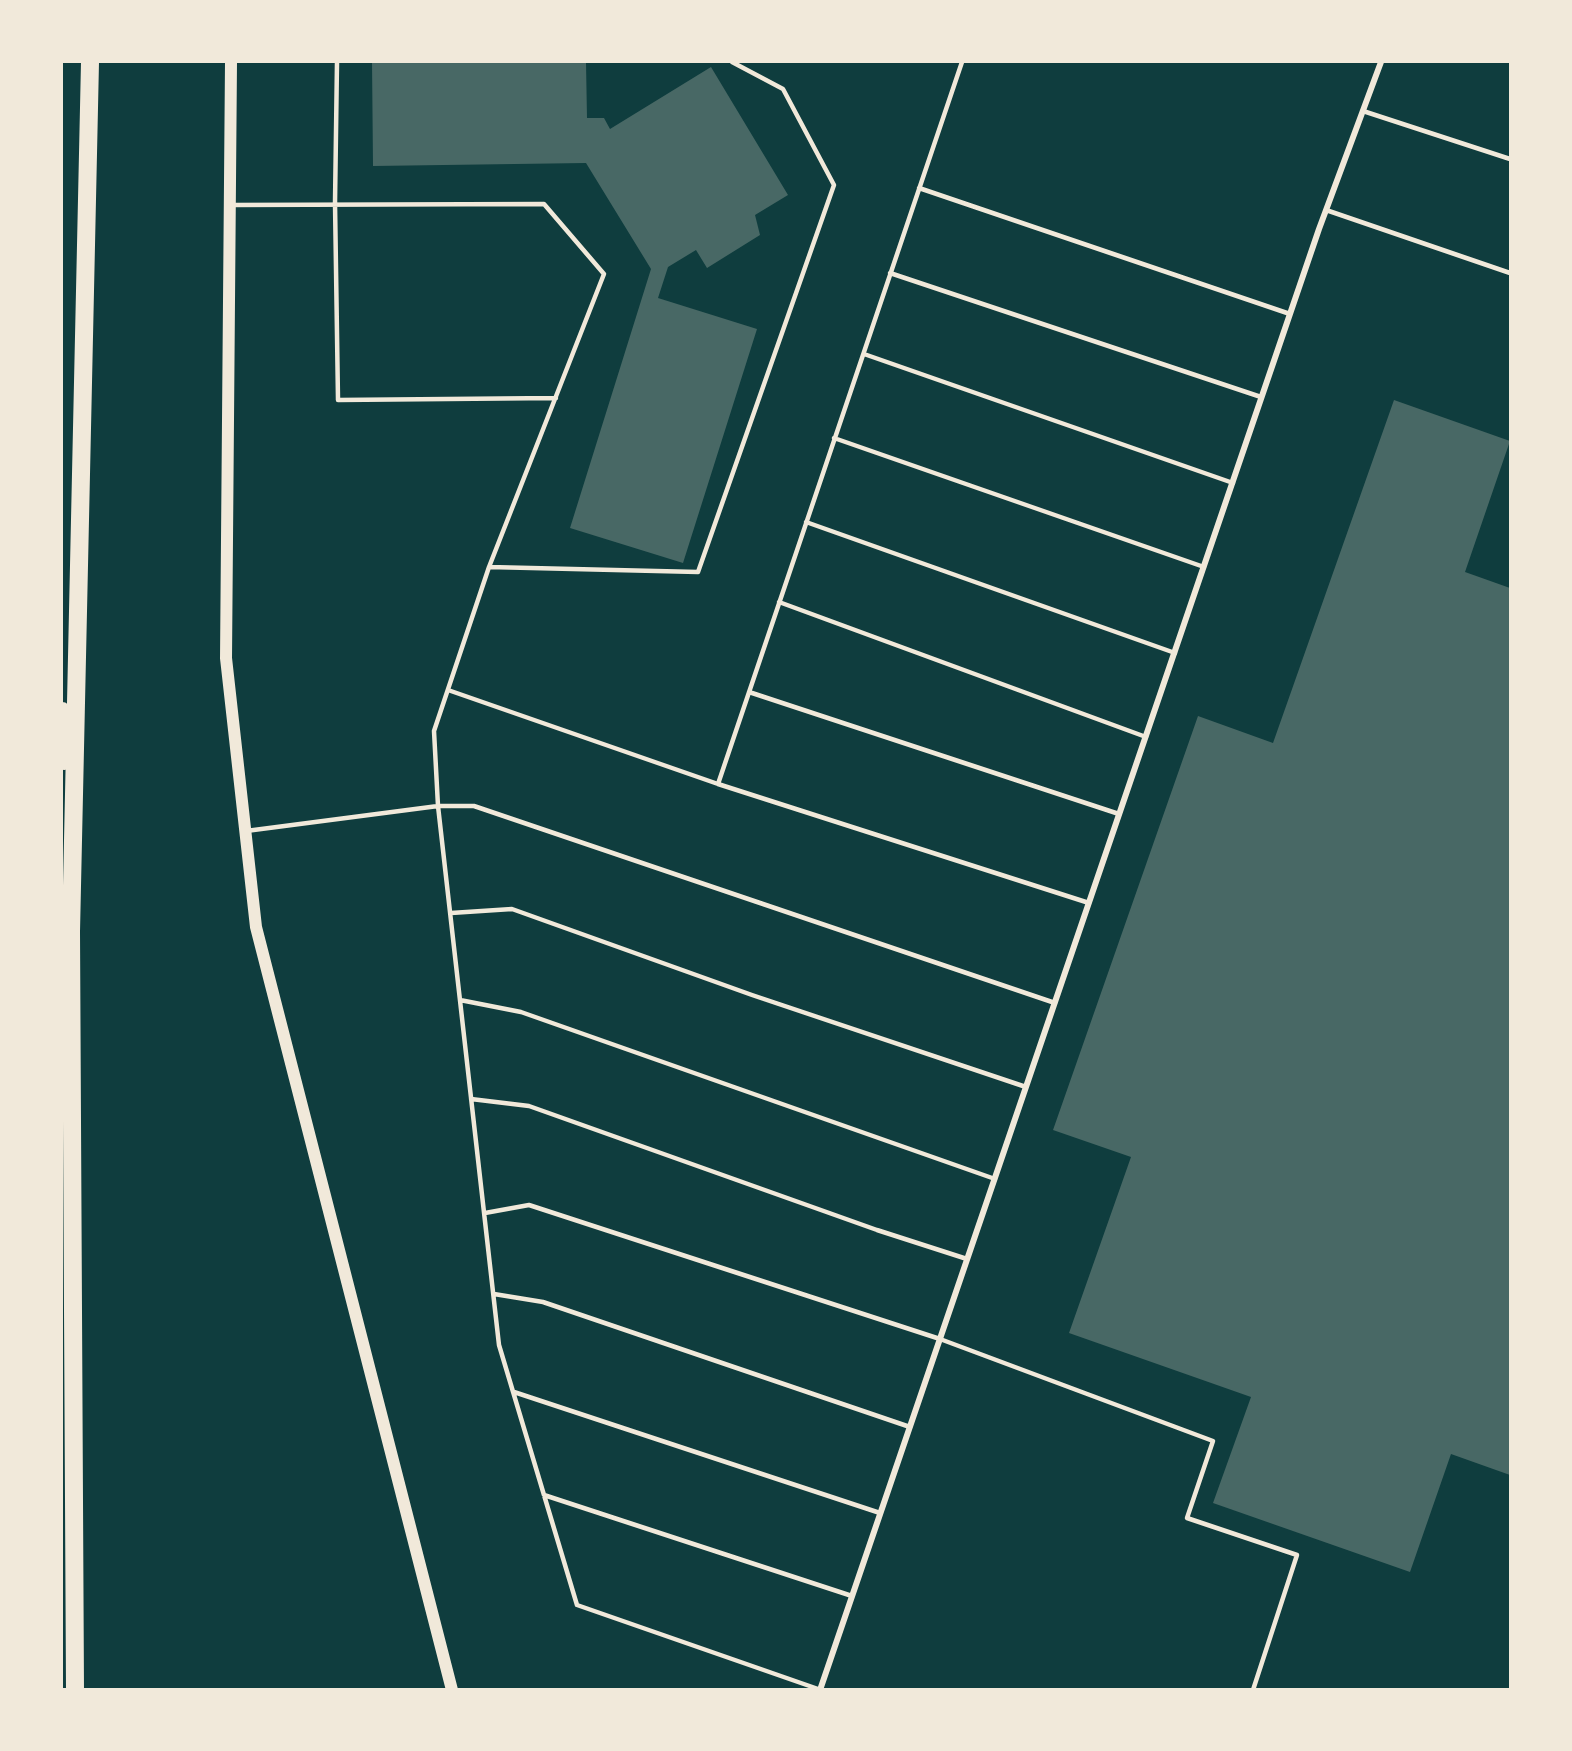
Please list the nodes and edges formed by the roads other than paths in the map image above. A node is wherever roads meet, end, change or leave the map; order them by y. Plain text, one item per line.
1 (90, 62) edge
2 (231, 62) edge
3 (337, 62) edge
4 (732, 62) edge
5 (962, 62) edge
6 (1381, 62) edge
7 (1363, 111) junction
8 (1510, 159) edge
9 (919, 188) junction
10 (335, 203) junction
11 (230, 205) junction
12 (1326, 210) junction
13 (890, 273) junction
14 (1510, 273) edge
15 (1290, 314) junction
16 (864, 354) junction
17 (1262, 397) junction
18 (556, 398) junction
19 (834, 438) junction
20 (1233, 483) junction
21 (806, 522) junction
22 (489, 567) junction
23 (1204, 567) junction
24 (779, 602) junction
25 (1175, 653) junction
26 (448, 690) junction
27 (749, 692) junction
28 (62, 711) edge
29 (1146, 737) junction
30 (718, 784) junction
31 (438, 806) junction
32 (1119, 814) junction
33 (246, 831) junction
34 (1089, 903) junction
35 (451, 913) junction
36 (71, 931) junction
37 (460, 1000) junction
38 (1055, 1003) junction
39 (1026, 1087) junction
40 (471, 1099) junction
41 (995, 1179) junction
42 (484, 1213) junction
43 (968, 1259) junction
44 (494, 1294) junction
45 (940, 1339) junction
46 (514, 1392) junction
47 (910, 1427) junction
48 (544, 1495) junction
49 (880, 1513) junction
50 (852, 1596) junction
51 (75, 1689) edge
52 (452, 1689) edge
53 (820, 1689) edge
54 (1253, 1689) edge

1 - 36 highway
2 - 11 main road
3 - 10 lane
4 - 22 lane
5 - 9 lane
6 - 7 street
7 - 8 lane
7 - 12 street
9 - 13 lane
9 - 15 lane
10 - 11 lane
10 - 18 lane
10 - 18 lane
11 - 33 main road
12 - 14 lane
12 - 15 street
13 - 16 lane
13 - 17 lane
15 - 17 street
16 - 19 lane
16 - 20 lane
17 - 20 street
18 - 22 lane
19 - 21 lane
19 - 23 lane
20 - 23 street
21 - 24 lane
21 - 25 lane
22 - 26 lane
23 - 25 street
24 - 27 lane
24 - 29 lane
25 - 29 street
26 - 30 lane
26 - 31 lane
27 - 30 lane
27 - 32 lane
28 - 36 highway
29 - 32 street
30 - 34 lane
31 - 33 lane
31 - 35 lane
31 - 38 lane
32 - 34 street
33 - 52 main road
34 - 38 street
35 - 37 lane
35 - 39 lane
36 - 51 highway
37 - 40 lane
37 - 41 lane
38 - 39 street
39 - 41 street
40 - 42 lane
40 - 43 lane
41 - 43 street
42 - 44 lane
42 - 45 lane
43 - 45 street
44 - 46 lane
44 - 47 lane
45 - 47 street
45 - 54 lane
46 - 48 lane
46 - 49 lane
47 - 49 street
48 - 50 lane
48 - 53 lane
49 - 50 street
50 - 53 street

